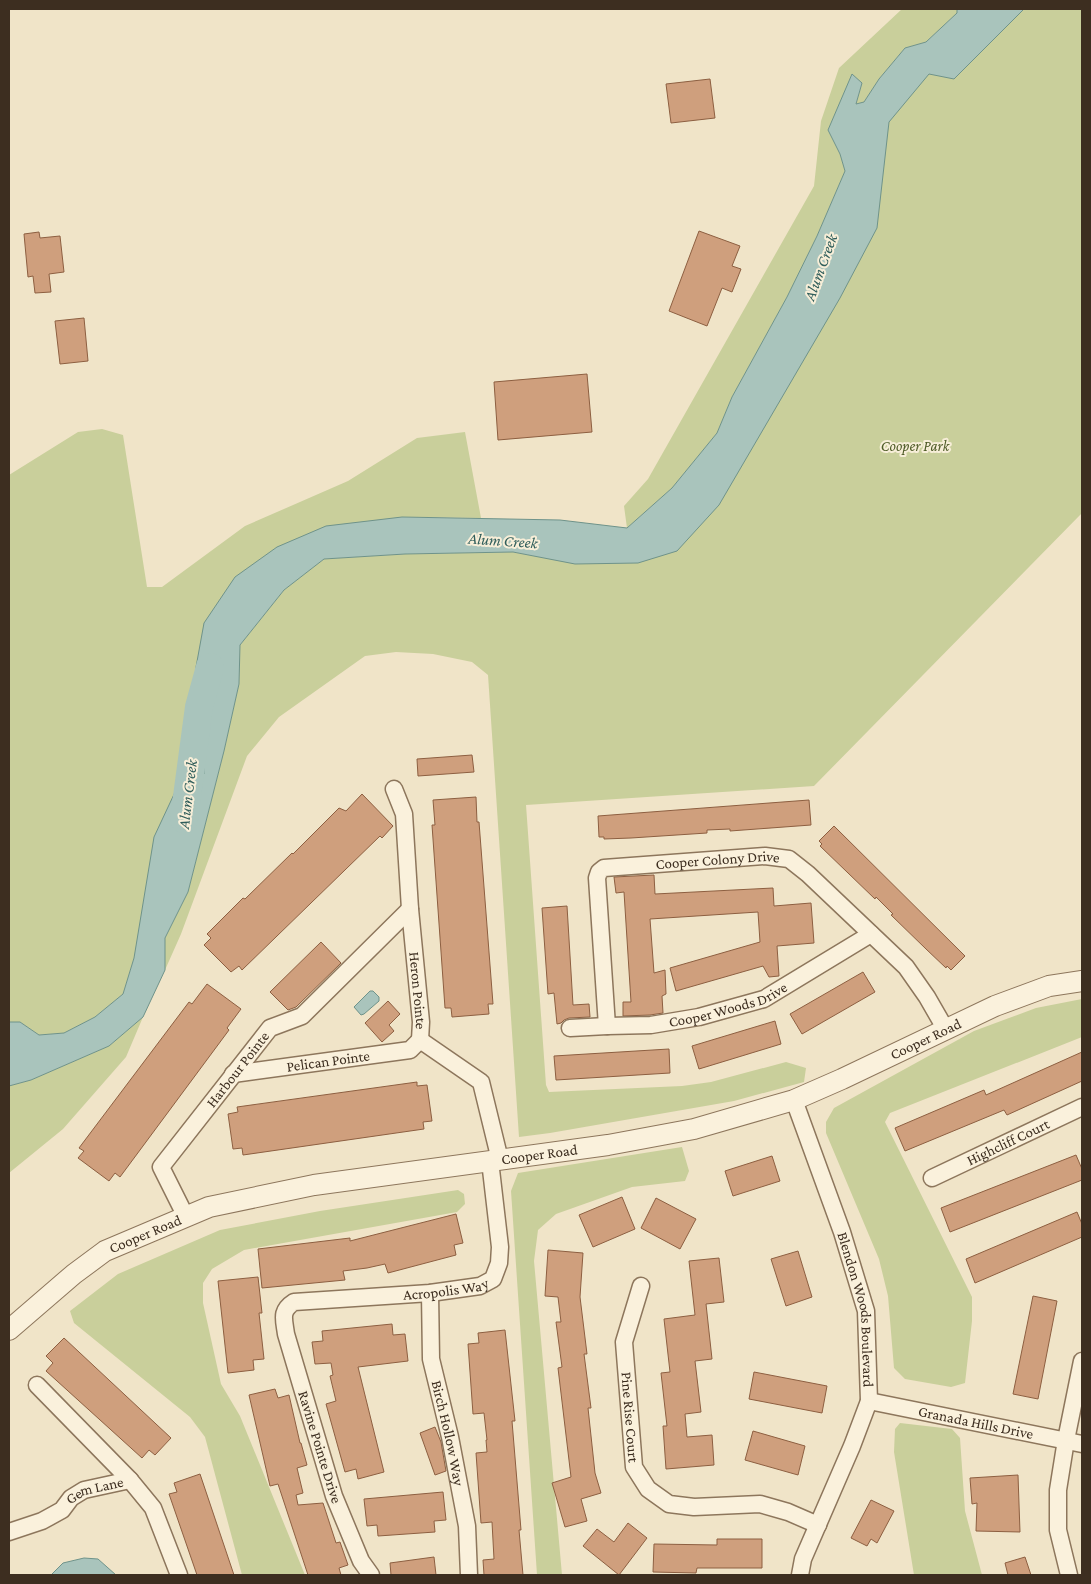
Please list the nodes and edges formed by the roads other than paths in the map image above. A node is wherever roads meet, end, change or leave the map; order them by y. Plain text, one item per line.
1 (394, 789) dead end
2 (410, 909) junction
3 (871, 934) junction
4 (1082, 981) edge
5 (607, 1026) junction
6 (570, 1028) dead end
7 (946, 1030) junction
8 (420, 1040) junction
9 (233, 1074) junction
10 (794, 1100) junction
11 (1082, 1107) edge
12 (495, 1160) junction
13 (932, 1178) dead end
14 (186, 1217) junction
15 (641, 1286) dead end
16 (430, 1293) junction
17 (283, 1314) joint
18 (9, 1330) edge
19 (1082, 1361) edge
20 (37, 1386) dead end
21 (869, 1401) junction
22 (1066, 1440) junction
23 (1082, 1444) edge
24 (130, 1480) junction
25 (818, 1526) junction
26 (9, 1532) edge
27 (179, 1575) edge
28 (371, 1575) edge
29 (469, 1575) edge
30 (800, 1575) edge
31 (1070, 1575) edge

1 - 2 street, Heron Pointe
2 - 8 street, Heron Pointe
2 - 9 street, Harbour Pointe
3 - 5 street, Cooper Woods Drive
3 - 5 street, Cooper Colony Drive
3 - 7 street, Cooper Colony Drive
4 - 7 street, Cooper Road
5 - 6 street, Cooper Woods Drive
7 - 10 street, Cooper Road
8 - 9 street, Pelican Pointe
8 - 12 street, Heron Pointe
9 - 14 street, Harbour Pointe
10 - 12 street, Cooper Road
10 - 21 street, Blendon Woods Boulevard
11 - 13 street, Highcliff Court
12 - 14 street, Cooper Road
12 - 16 street, Acropolis Way
14 - 18 street, Cooper Road
15 - 25 street, Pine Rise Court
16 - 17 street, Acropolis Way
16 - 29 street, Birch Hollow Way
17 - 28 street, Ravine Pointe Drive
19 - 22 street
20 - 24 street, Gem Lane
21 - 22 street, Granada Hills Drive
21 - 25 street, Blendon Woods Boulevard
22 - 23 street, Granada Hills Drive
22 - 31 street
24 - 26 street, Gem Lane
24 - 27 street, Gem Lane
25 - 30 street, Blendon Woods Boulevard

